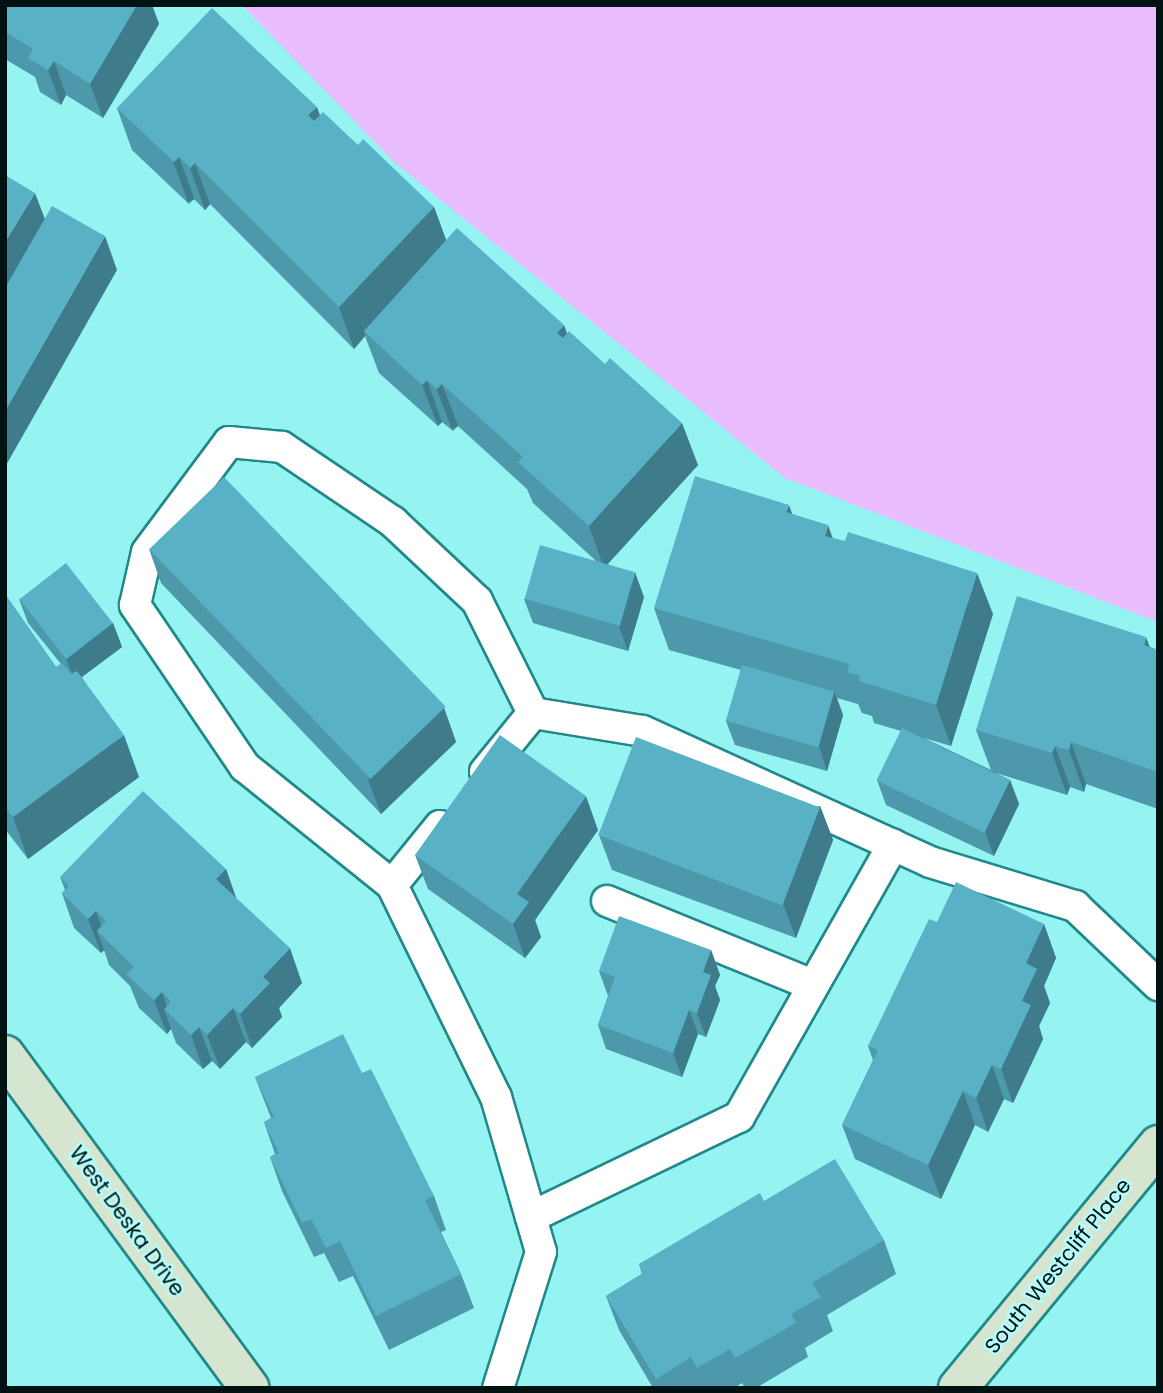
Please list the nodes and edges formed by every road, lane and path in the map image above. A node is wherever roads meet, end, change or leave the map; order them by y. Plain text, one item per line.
1 (533, 713) junction
2 (893, 845) junction
3 (392, 885) junction
4 (607, 901) dead end
5 (813, 985) junction
6 (1158, 985) edge
7 (5, 1055) edge
8 (1156, 1151) edge
9 (531, 1217) junction
10 (250, 1388) edge
11 (498, 1388) edge
12 (958, 1388) edge

1 - 2 lane
1 - 3 lane
1 - 3 lane
2 - 5 lane
2 - 6 lane
3 - 9 lane
4 - 5 lane
5 - 9 lane
7 - 10 street, West Deska Drive
8 - 12 street, South Westcliff Place
9 - 11 lane

